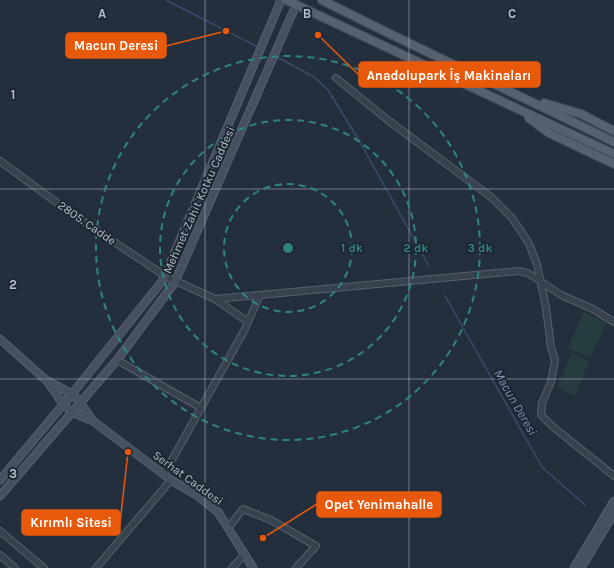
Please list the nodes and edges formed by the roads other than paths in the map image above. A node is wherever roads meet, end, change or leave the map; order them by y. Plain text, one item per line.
1 (281, 0) edge
2 (286, 0) edge
3 (322, 0) edge
4 (296, 5) junction
5 (336, 78) dead end
6 (520, 96) junction
7 (515, 108) junction
8 (614, 131) edge
9 (614, 142) edge
10 (614, 154) edge
11 (0, 161) edge
12 (614, 164) edge
13 (165, 276) junction
14 (540, 280) junction
15 (175, 282) junction
16 (260, 295) junction
17 (215, 299) junction
18 (248, 322) junction
19 (614, 322) edge
20 (0, 339) edge
21 (117, 360) junction
22 (47, 381) junction
23 (72, 394) junction
24 (80, 402) junction
25 (63, 404) junction
26 (201, 408) junction
27 (72, 412) junction
28 (93, 421) junction
29 (164, 474) junction
30 (614, 476) edge
31 (0, 480) edge
32 (171, 480) junction
33 (0, 496) edge
34 (614, 501) edge
35 (614, 513) edge
36 (228, 528) junction
37 (0, 531) edge
38 (245, 554) junction
39 (0, 556) edge
40 (15, 568) edge
41 (44, 568) edge
42 (96, 568) edge
43 (232, 568) edge
44 (253, 568) edge
45 (296, 568) edge
46 (574, 568) edge
47 (581, 568) edge

1 - 13 main road, Mehmet Zahit Kotku Caddesi
2 - 4 main road
3 - 6 main road
4 - 7 main road
4 - 15 main road, Mehmet Zahit Kotku Caddesi
5 - 14 street
6 - 8 main road
6 - 9 main road
7 - 10 main road
7 - 12 main road
11 - 13 street, 2805. Cadde
13 - 15 street, 2805. Cadde
13 - 23 main road, Mehmet Zahit Kotku Caddesi
14 - 16 street
14 - 19 street
14 - 30 street
15 - 17 street, 2805. Cadde
15 - 21 main road, Mehmet Zahit Kotku Caddesi
16 - 17 street
16 - 18 street
17 - 18 street, 2805. Cadde
18 - 26 street
20 - 22 main road, Serhat Caddesi
21 - 24 main road, Mehmet Zahit Kotku Caddesi
21 - 26 street
22 - 23 main road, Serhat Caddesi
22 - 25 main road, Serhat Caddesi
23 - 24 main road, Serhat Caddesi
23 - 25 main road, Mehmet Zahit Kotku Caddesi
24 - 27 main road, Mehmet Zahit Kotku Caddesi
24 - 28 main road, Serhat Caddesi
25 - 27 main road, Serhat Caddesi
25 - 31 main road, Mehmet Zahit Kotku Caddesi
26 - 29 street
27 - 28 main road, Serhat Caddesi
27 - 33 main road, Mehmet Zahit Kotku Caddesi
28 - 29 main road, Serhat Caddesi
29 - 32 main road, Serhat Caddesi
32 - 36 main road, Serhat Caddesi
32 - 42 street
34 - 46 main road
35 - 47 main road
36 - 38 main road, Serhat Caddesi
36 - 45 street
37 - 41 street
38 - 43 street
38 - 44 main road, Serhat Caddesi
39 - 40 street

